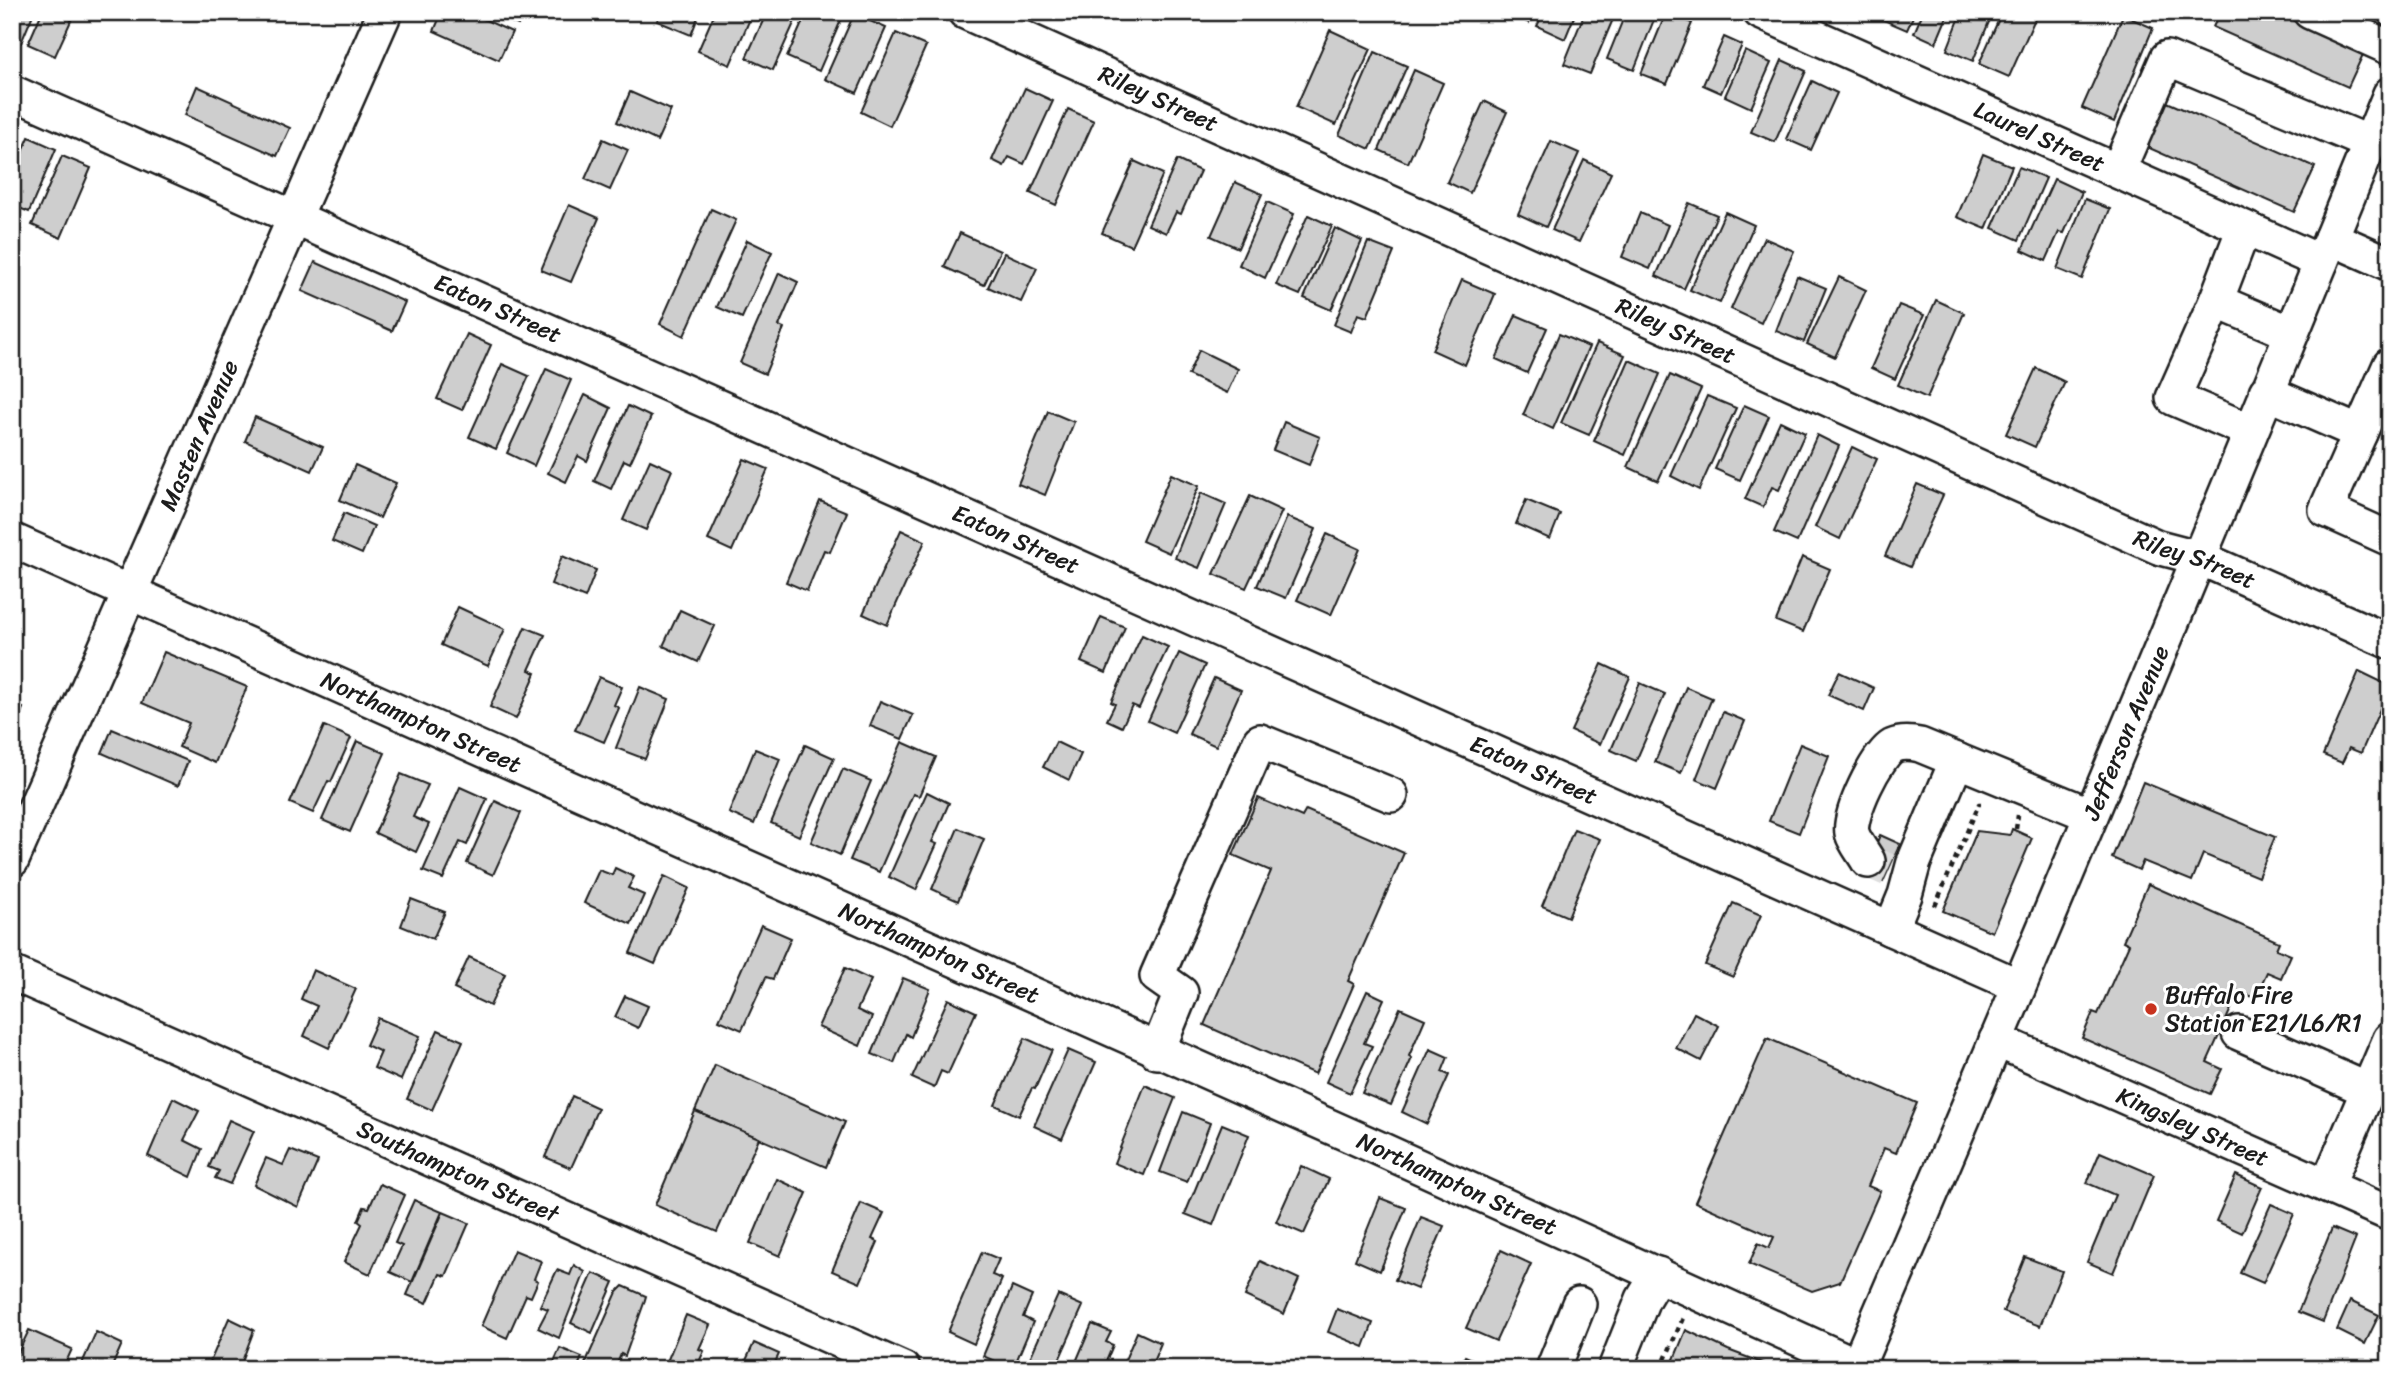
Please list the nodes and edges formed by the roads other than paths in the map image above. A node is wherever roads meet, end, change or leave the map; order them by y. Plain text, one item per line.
1 (385, 12) edge
2 (965, 12) edge
3 (1760, 12) edge
4 (2310, 12) edge
5 (2390, 48) edge
6 (12, 92) edge
7 (2390, 94) edge
8 (2370, 143) junction
9 (2118, 172) junction
10 (295, 218) junction
11 (2244, 228) junction
12 (2326, 250) junction
13 (2390, 264) edge
14 (2216, 300) junction
15 (2291, 333) junction
16 (2390, 365) edge
17 (2266, 392) junction
18 (2250, 430) junction
19 (2360, 433) junction
20 (2390, 539) edge
21 (12, 540) edge
22 (2200, 558) junction
23 (130, 593) junction
24 (2390, 642) edge
25 (1957, 760) junction
26 (1391, 795) dead end
27 (2091, 815) junction
28 (12, 860) edge
29 (1887, 860) junction
30 (1891, 929) junction
31 (12, 973) edge
32 (2019, 986) junction
33 (2239, 1033) dead end
34 (2390, 1039) edge
35 (1996, 1041) junction
36 (1157, 1052) junction
37 (2368, 1090) junction
38 (2327, 1186) junction
39 (2390, 1214) edge
40 (1658, 1274) junction
41 (1579, 1304) dead end
42 (1859, 1368) edge
43 (903, 1369) edge
44 (1553, 1369) edge
45 (1615, 1369) edge

1 - 10 street, Masten Avenue
2 - 22 street, Riley Street
3 - 9 street, Laurel Street
4 - 5 street
6 - 10 street, Eaton Street
7 - 8 street, Jefferson Avenue
8 - 9 street
8 - 12 street, Jefferson Avenue
9 - 11 street, Laurel Street
10 - 23 street, Masten Avenue
10 - 30 street, Eaton Street
11 - 12 street, Laurel Street
11 - 14 street
12 - 13 street, Laurel Street
12 - 15 street, Jefferson Avenue
14 - 15 street
14 - 18 street
15 - 17 street, Jefferson Avenue
16 - 19 street
17 - 18 street, Jefferson Avenue
17 - 19 street
18 - 22 street, Jefferson Avenue
19 - 20 street
21 - 23 street, Northampton Street
22 - 24 street, Riley Street
22 - 27 street, Jefferson Avenue
23 - 28 street, Masten Avenue
23 - 36 street, Northampton Street
25 - 27 street
25 - 29 street
25 - 29 street
26 - 36 street
27 - 32 street, Jefferson Avenue
29 - 30 street
30 - 32 street, Eaton Street
31 - 43 street, Southampton Street
32 - 35 street, Jefferson Avenue
33 - 37 street
34 - 37 street
35 - 38 street, Kingsley Street
35 - 42 street, Jefferson Avenue
36 - 40 street, Northampton Street
37 - 38 street
38 - 39 street, Kingsley Street
40 - 42 street, Northampton Street
40 - 45 street
41 - 44 street

